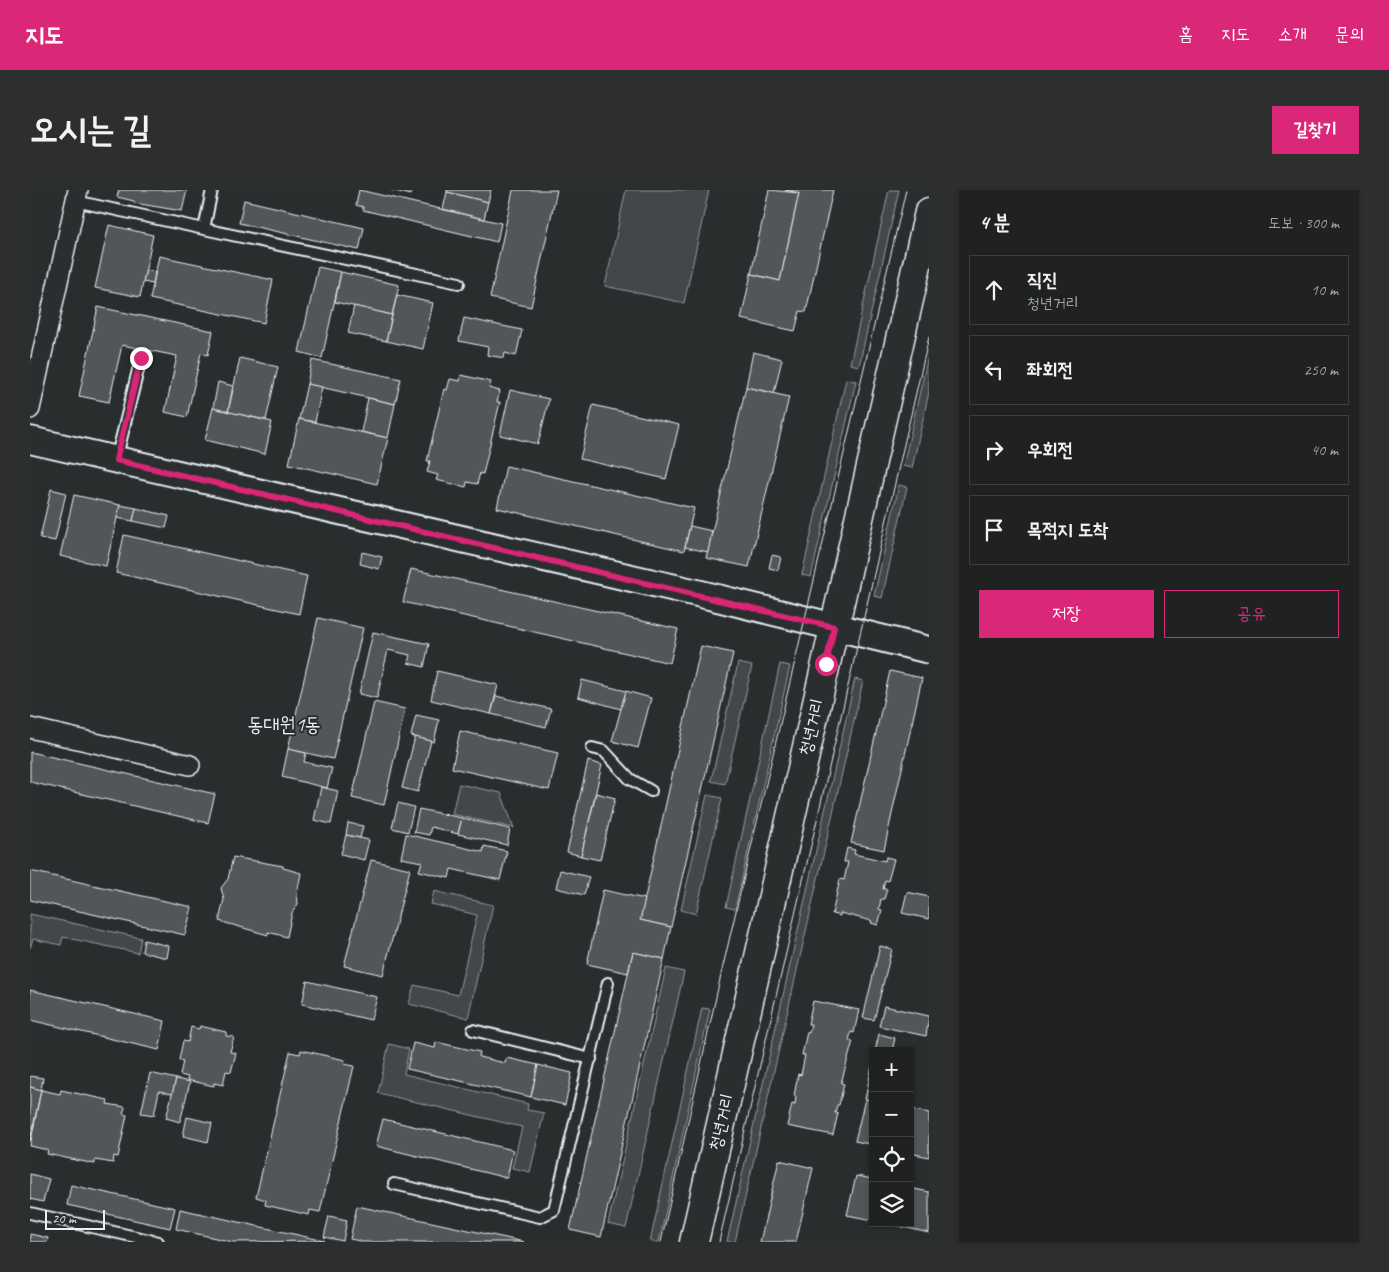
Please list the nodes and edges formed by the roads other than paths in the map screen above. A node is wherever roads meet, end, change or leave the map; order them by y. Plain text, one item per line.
1 (212, 190) edge
2 (77, 196) edge
3 (929, 212) edge
4 (204, 228) junction
5 (459, 283) dead end
6 (141, 358) dead end
7 (30, 409) edge
8 (30, 440) edge
9 (116, 460) junction
10 (834, 627) junction
11 (929, 650) edge
12 (30, 728) edge
13 (592, 748) dead end
14 (190, 765) dead end
15 (652, 791) dead end
16 (608, 982) dead end
17 (473, 1030) dead end
18 (590, 1059) junction
19 (394, 1184) dead end
20 (30, 1213) edge
21 (158, 1242) edge
22 (694, 1242) edge

1 - 4 lane
2 - 4 lane
2 - 7 street
3 - 10 main road, 청년거리
4 - 5 lane
6 - 9 lane
8 - 9 main road
9 - 10 main road
10 - 11 main road
10 - 22 main road, 청년거리
12 - 14 street
13 - 15 lane
16 - 18 lane
17 - 18 lane
18 - 19 lane
20 - 21 lane

